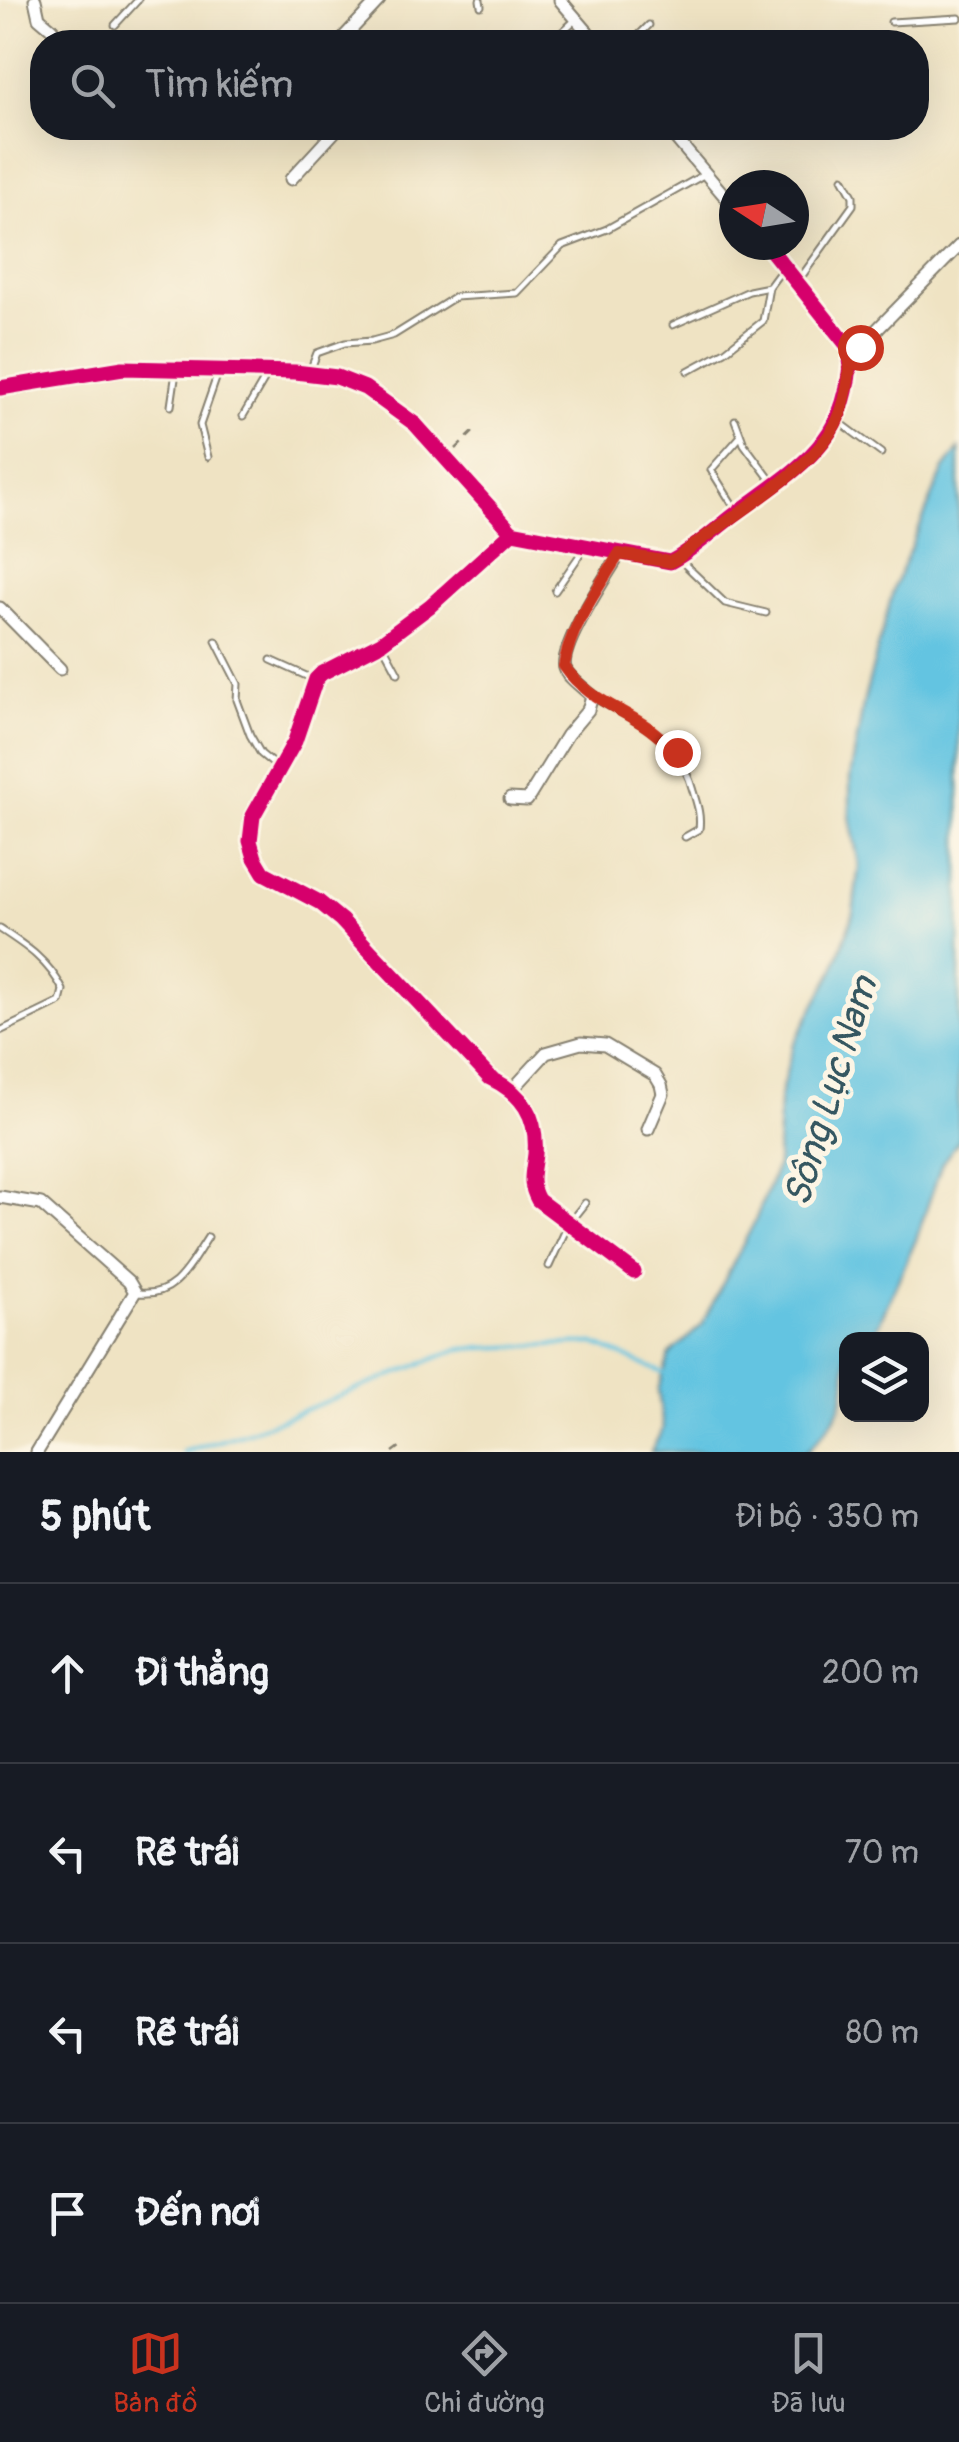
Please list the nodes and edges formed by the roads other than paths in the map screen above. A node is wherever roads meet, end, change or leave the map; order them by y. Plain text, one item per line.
1 (36, 0) edge
2 (138, 0) edge
3 (379, 0) edge
4 (570, 7) edge
5 (959, 18) edge
6 (892, 22) dead end
7 (649, 24) dead end
8 (114, 25) dead end
9 (52, 29) dead end
10 (351, 30) edge
11 (558, 30) edge
12 (587, 30) edge
13 (643, 30) edge
14 (327, 140) edge
15 (677, 140) edge
16 (706, 174) junction
17 (843, 178) dead end
18 (291, 179) dead end
19 (719, 189) edge
20 (959, 246) edge
21 (779, 260) edge
22 (784, 266) junction
23 (797, 282) junction
24 (770, 287) junction
25 (674, 325) dead end
26 (851, 350) junction
27 (177, 370) junction
28 (218, 370) junction
29 (688, 371) dead end
30 (268, 372) junction
31 (310, 374) junction
32 (0, 388) edge
33 (171, 406) dead end
34 (243, 416) dead end
35 (735, 420) dead end
36 (838, 421) junction
37 (740, 438) junction
38 (880, 453) dead end
39 (208, 458) dead end
40 (775, 485) junction
41 (738, 512) junction
42 (512, 532) junction
43 (586, 547) junction
44 (619, 554) junction
45 (678, 558) junction
46 (555, 591) dead end
47 (0, 608) edge
48 (766, 613) dead end
49 (216, 642) dead end
50 (382, 643) junction
51 (271, 660) dead end
52 (60, 669) dead end
53 (398, 673) dead end
54 (316, 680) junction
55 (592, 696) junction
56 (280, 769) junction
57 (510, 799) dead end
58 (685, 837) dead end
59 (0, 929) edge
60 (0, 1031) edge
61 (513, 1089) junction
62 (648, 1130) dead end
63 (0, 1197) edge
64 (585, 1203) dead end
65 (569, 1223) junction
66 (208, 1238) dead end
67 (549, 1266) dead end
68 (634, 1272) dead end
69 (135, 1292) junction
70 (37, 1452) edge

1 - 9 street
2 - 8 lane
3 - 10 street
4 - 11 lane
4 - 12 street
5 - 6 lane
7 - 13 lane
14 - 18 street
15 - 16 street
16 - 19 street
16 - 31 lane
17 - 23 lane
20 - 26 street
21 - 22 street
22 - 23 street
22 - 24 lane
23 - 26 street
24 - 25 lane
24 - 29 lane
26 - 36 street
27 - 28 street
27 - 32 street
27 - 33 lane
28 - 30 street
28 - 39 lane
30 - 31 street
30 - 34 lane
31 - 42 street
35 - 37 lane
36 - 38 lane
36 - 40 street
37 - 40 lane
37 - 41 lane
40 - 41 street
41 - 45 street
42 - 43 street
42 - 50 street
43 - 44 street
43 - 46 lane
44 - 45 street
44 - 55 street
45 - 48 lane
47 - 52 street
49 - 56 lane
50 - 53 lane
50 - 54 street
51 - 54 lane
54 - 56 street
55 - 57 street
55 - 58 lane
56 - 61 street
59 - 60 lane
61 - 62 street
61 - 65 street
63 - 69 street
64 - 65 lane
65 - 67 lane
65 - 68 street
66 - 69 lane
69 - 70 street

